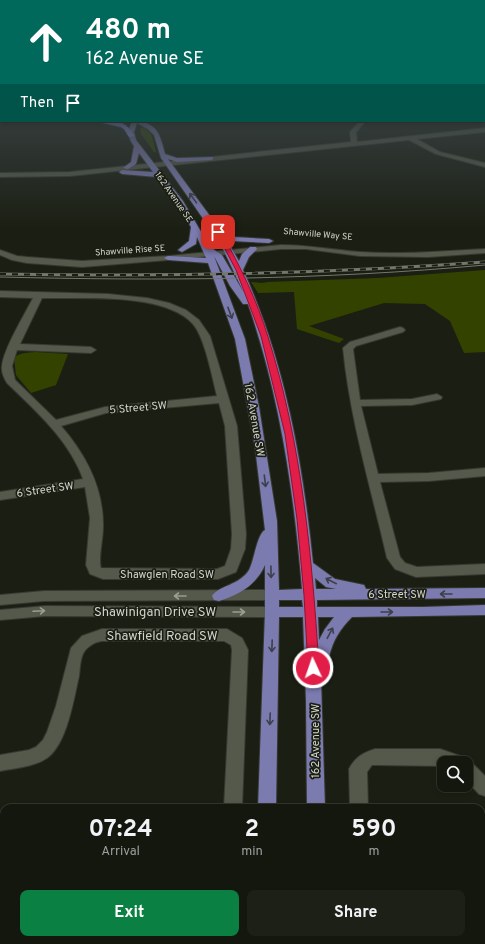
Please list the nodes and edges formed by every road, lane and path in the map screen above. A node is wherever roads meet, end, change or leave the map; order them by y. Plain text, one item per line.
1 (133, 140) edge
2 (141, 140) edge
3 (159, 140) edge
4 (164, 140) edge
5 (353, 140) edge
6 (373, 140) edge
7 (392, 140) edge
8 (414, 140) edge
9 (383, 141) junction
10 (354, 144) junction
11 (160, 145) junction
12 (137, 146) junction
13 (333, 147) junction
14 (164, 156) junction
15 (211, 158) junction
16 (170, 165) junction
17 (189, 165) junction
18 (485, 165) edge
19 (156, 168) junction
20 (124, 170) junction
21 (2, 178) edge
22 (185, 187) junction
23 (180, 203) junction
24 (195, 226) junction
25 (218, 232) junction
26 (269, 241) junction
27 (254, 249) junction
28 (182, 250) junction
29 (217, 251) junction
30 (485, 251) edge
31 (0, 252) edge
32 (380, 253) junction
33 (168, 258) joint
34 (52, 262) junction
35 (240, 273) junction
36 (217, 276) joint
37 (0, 294) edge
38 (39, 295) junction
39 (257, 317) junction
40 (400, 330) dead end
41 (13, 347) junction
42 (91, 350) dead end
43 (437, 397) dead end
44 (223, 399) junction
45 (356, 403) junction
46 (54, 424) junction
47 (485, 472) edge
48 (374, 478) junction
49 (90, 482) junction
50 (0, 496) edge
51 (271, 521) junction
52 (306, 565) junction
53 (485, 569) edge
54 (485, 593) edge
55 (382, 594) junction
56 (272, 595) junction
57 (309, 595) junction
58 (219, 596) junction
59 (0, 600) edge
60 (485, 610) edge
61 (272, 612) junction
62 (310, 612) junction
63 (348, 612) junction
64 (0, 615) edge
65 (315, 698) junction
66 (437, 756) edge
67 (0, 763) edge
68 (473, 775) edge
69 (485, 788) edge
70 (233, 804) edge
71 (267, 804) edge
72 (316, 804) edge
73 (359, 804) edge

1 - 12 main road, 162 Avenue SE
2 - 19 main road
3 - 11 main road, 162 Avenue SE
4 - 11 main road
5 - 10 street
6 - 9 street
7 - 9 street
8 - 18 street
9 - 10 street
10 - 13 street
11 - 14 main road, 162 Avenue SE
12 - 19 main road, 162 Avenue SE
12 - 20 main road
13 - 15 street
13 - 17 street
14 - 15 main road
14 - 16 main road, 162 Avenue SE
15 - 16 street
16 - 17 street
16 - 19 street
16 - 22 main road, 162 Avenue SE
17 - 22 main road
19 - 20 street
19 - 20 main road
19 - 23 main road, 162 Avenue SE
20 - 21 street
25 -> 22 main road, 162 Avenue SE
23 - 24 main road, 162 Avenue SE
23 - 29 main road
24 - 28 main road
24 - 29 main road, 162 Avenue SE
25 - 26 main road
25 - 29 main road, 162 Avenue SE
26 - 29 street, Shawville Way SE
26 - 32 street, Shawville Way SE
27 - 29 street, Shawville Way SE
27 - 32 street, Shawville Way SE
27 - 35 main road
28 - 29 street, Shawville Rise SE
28 - 34 street, Shawville Rise SE
29 - 33 main road
29 - 35 main road, 162 Avenue SE
29 - 36 main road, 162 Avenue SE
29 - 39 main road
30 - 32 street, Shawville Way SE
31 - 34 street, Shawville Rise SE
33 - 34 street, Shawville Rise SE
35 - 39 main road, 162 Avenue SW
36 -> 51 main road, 162 Avenue SW
37 - 38 street
38 - 41 street, Shawglen Road SW
38 - 44 street, Shawglen Road SW
39 - 52 main road, 162 Avenue SW
40 - 45 street
41 - 42 street
41 - 46 street, Shawglen Road SW
43 - 45 street
44 - 46 street, 5 Street SW
44 - 49 street, Shawglen Road SW
45 - 48 street
46 - 49 street, Shawglen Road SW
47 - 48 street
48 - 53 street
49 - 50 street, 6 Street SW
51 -> 56 main road, 162 Avenue SW
51 - 58 main road
55 -> 52 main road
52 - 57 main road, 162 Avenue SW
54 -> 55 main road, 6 Street SW
55 - 57 main road, 6 Street SW
56 - 57 main road, Shawinigan Drive SW
56 - 58 street, Shawinigan Drive SW
56 - 61 main road, 162 Avenue SW
57 - 62 main road, 162 Avenue SW
58 -> 59 street, Shawinigan Drive SW
63 -> 60 main road, 6 Street SW
61 - 62 main road, Shawinigan Drive SW
64 -> 61 street, Shawinigan Drive SW
61 -> 71 main road, 162 Avenue SW
62 - 63 main road, 6 Street SW
62 - 65 main road, 162 Avenue SW
65 -> 63 main road
65 - 72 main road, 162 Avenue SW
66 - 73 street
67 - 70 street, Shawfield Road SW
68 - 69 street

